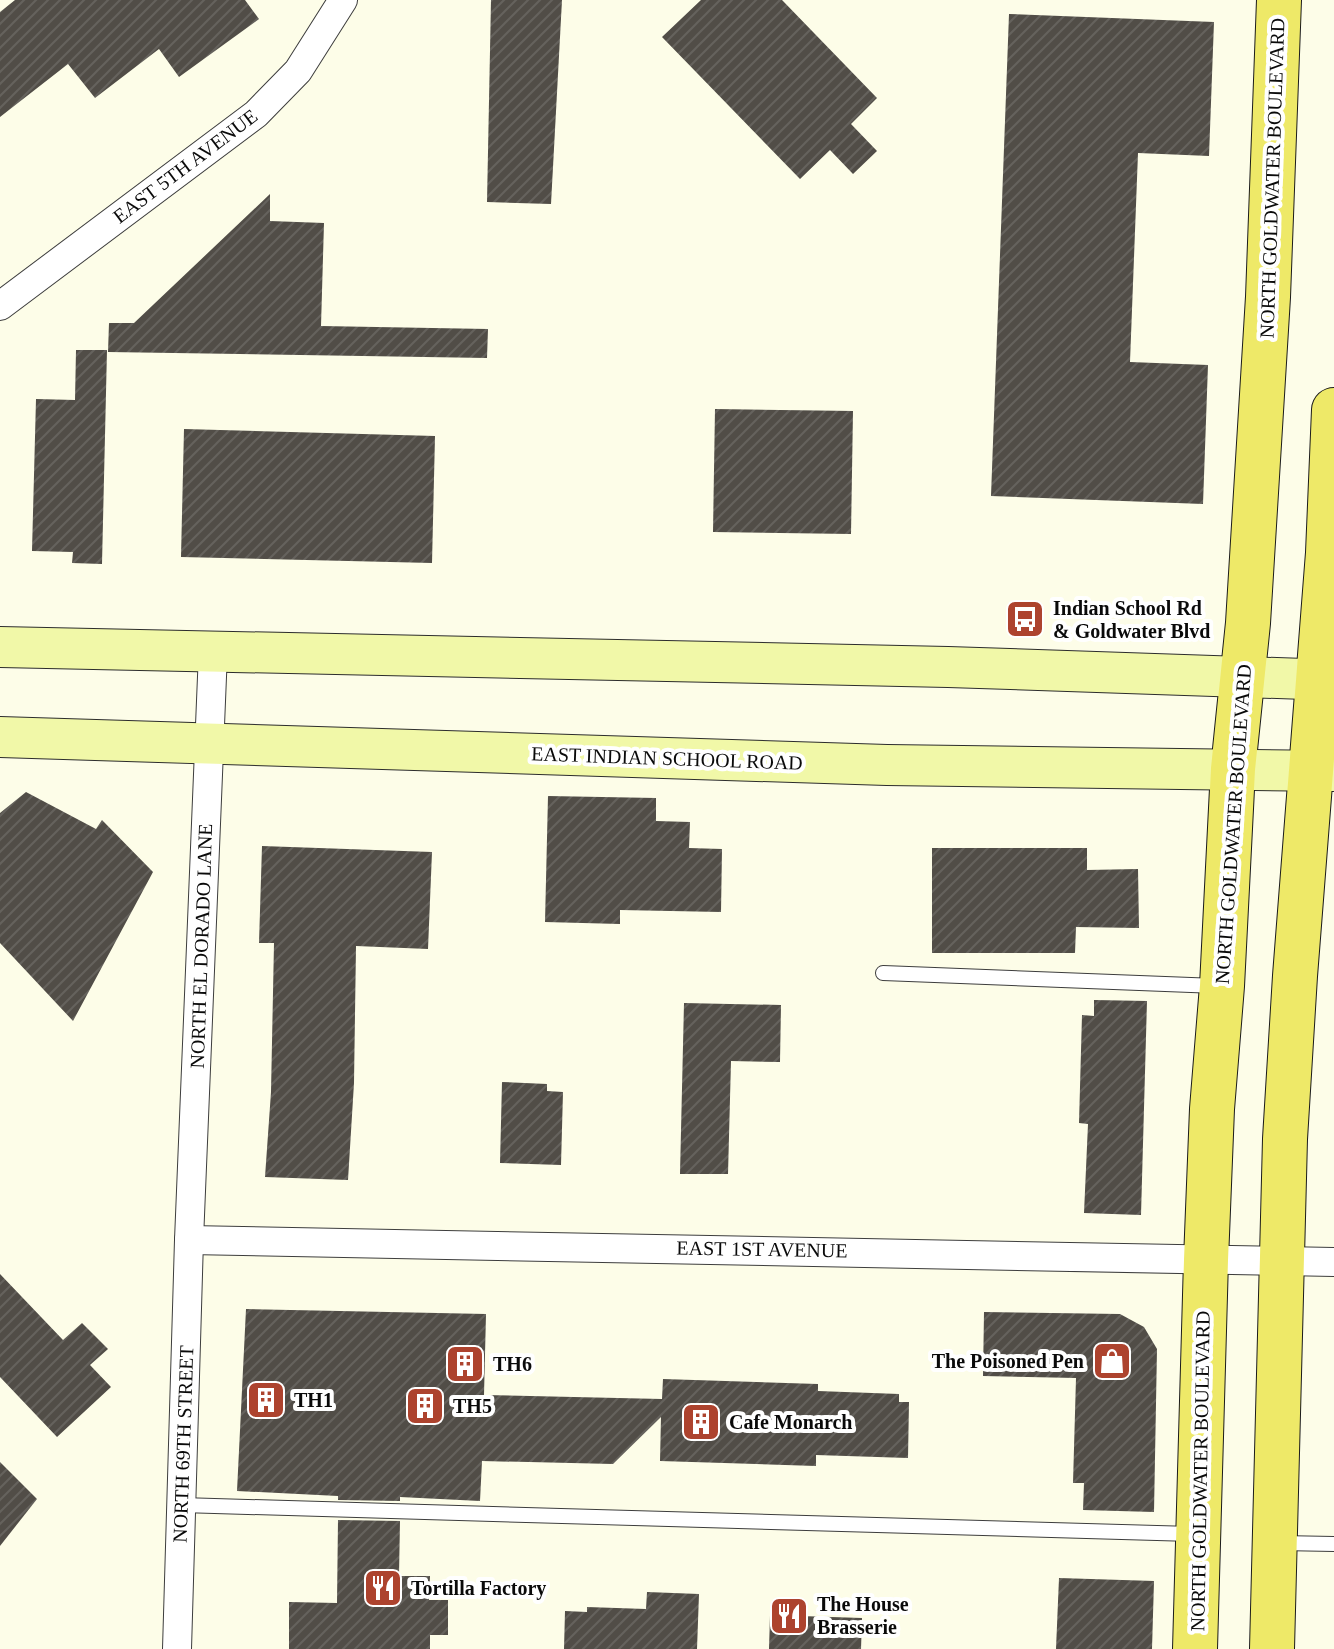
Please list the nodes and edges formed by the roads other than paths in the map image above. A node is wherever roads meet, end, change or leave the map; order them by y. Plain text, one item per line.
1 (343, 0) edge
2 (1279, 0) edge
3 (0, 306) edge
4 (1334, 410) edge
5 (0, 647) edge
6 (213, 652) junction
7 (1243, 675) junction
8 (1327, 680) edge
9 (0, 737) edge
10 (210, 744) junction
11 (1233, 769) junction
12 (1323, 771) edge
13 (883, 973) dead end
14 (1222, 986) junction
15 (189, 1240) junction
16 (1206, 1260) junction
17 (1281, 1262) junction
18 (1334, 1262) edge
19 (181, 1505) junction
20 (1198, 1534) junction
21 (1275, 1543) junction
22 (1334, 1544) edge
23 (177, 1649) edge
24 (1195, 1649) edge
25 (1272, 1649) edge

1 - 3 street, EAST 5TH AVENUE
2 - 7 main road, NORTH GOLDWATER BOULEVARD
4 - 8 main road
5 - 6 main road
6 - 7 main road
6 - 10 street, NORTH EL DORADO LANE
7 - 8 main road
7 - 11 main road, NORTH GOLDWATER BOULEVARD
8 - 12 main road
9 - 10 main road, EAST INDIAN SCHOOL ROAD
10 - 11 main road, EAST INDIAN SCHOOL ROAD
10 - 15 street, NORTH EL DORADO LANE
11 - 12 main road, EAST INDIAN SCHOOL ROAD
11 - 14 main road, NORTH GOLDWATER BOULEVARD
12 - 17 main road
13 - 14 lane
14 - 16 main road, NORTH GOLDWATER BOULEVARD
15 - 16 street, EAST 1ST AVENUE
15 - 19 street, NORTH 69TH STREET
16 - 17 street, EAST 1ST AVENUE
16 - 20 main road, NORTH GOLDWATER BOULEVARD
17 - 18 street, EAST 1ST AVENUE
17 - 21 main road
19 - 20 lane
19 - 23 street, NORTH 69TH STREET
20 - 24 main road, NORTH GOLDWATER BOULEVARD
21 - 22 lane
21 - 25 main road

